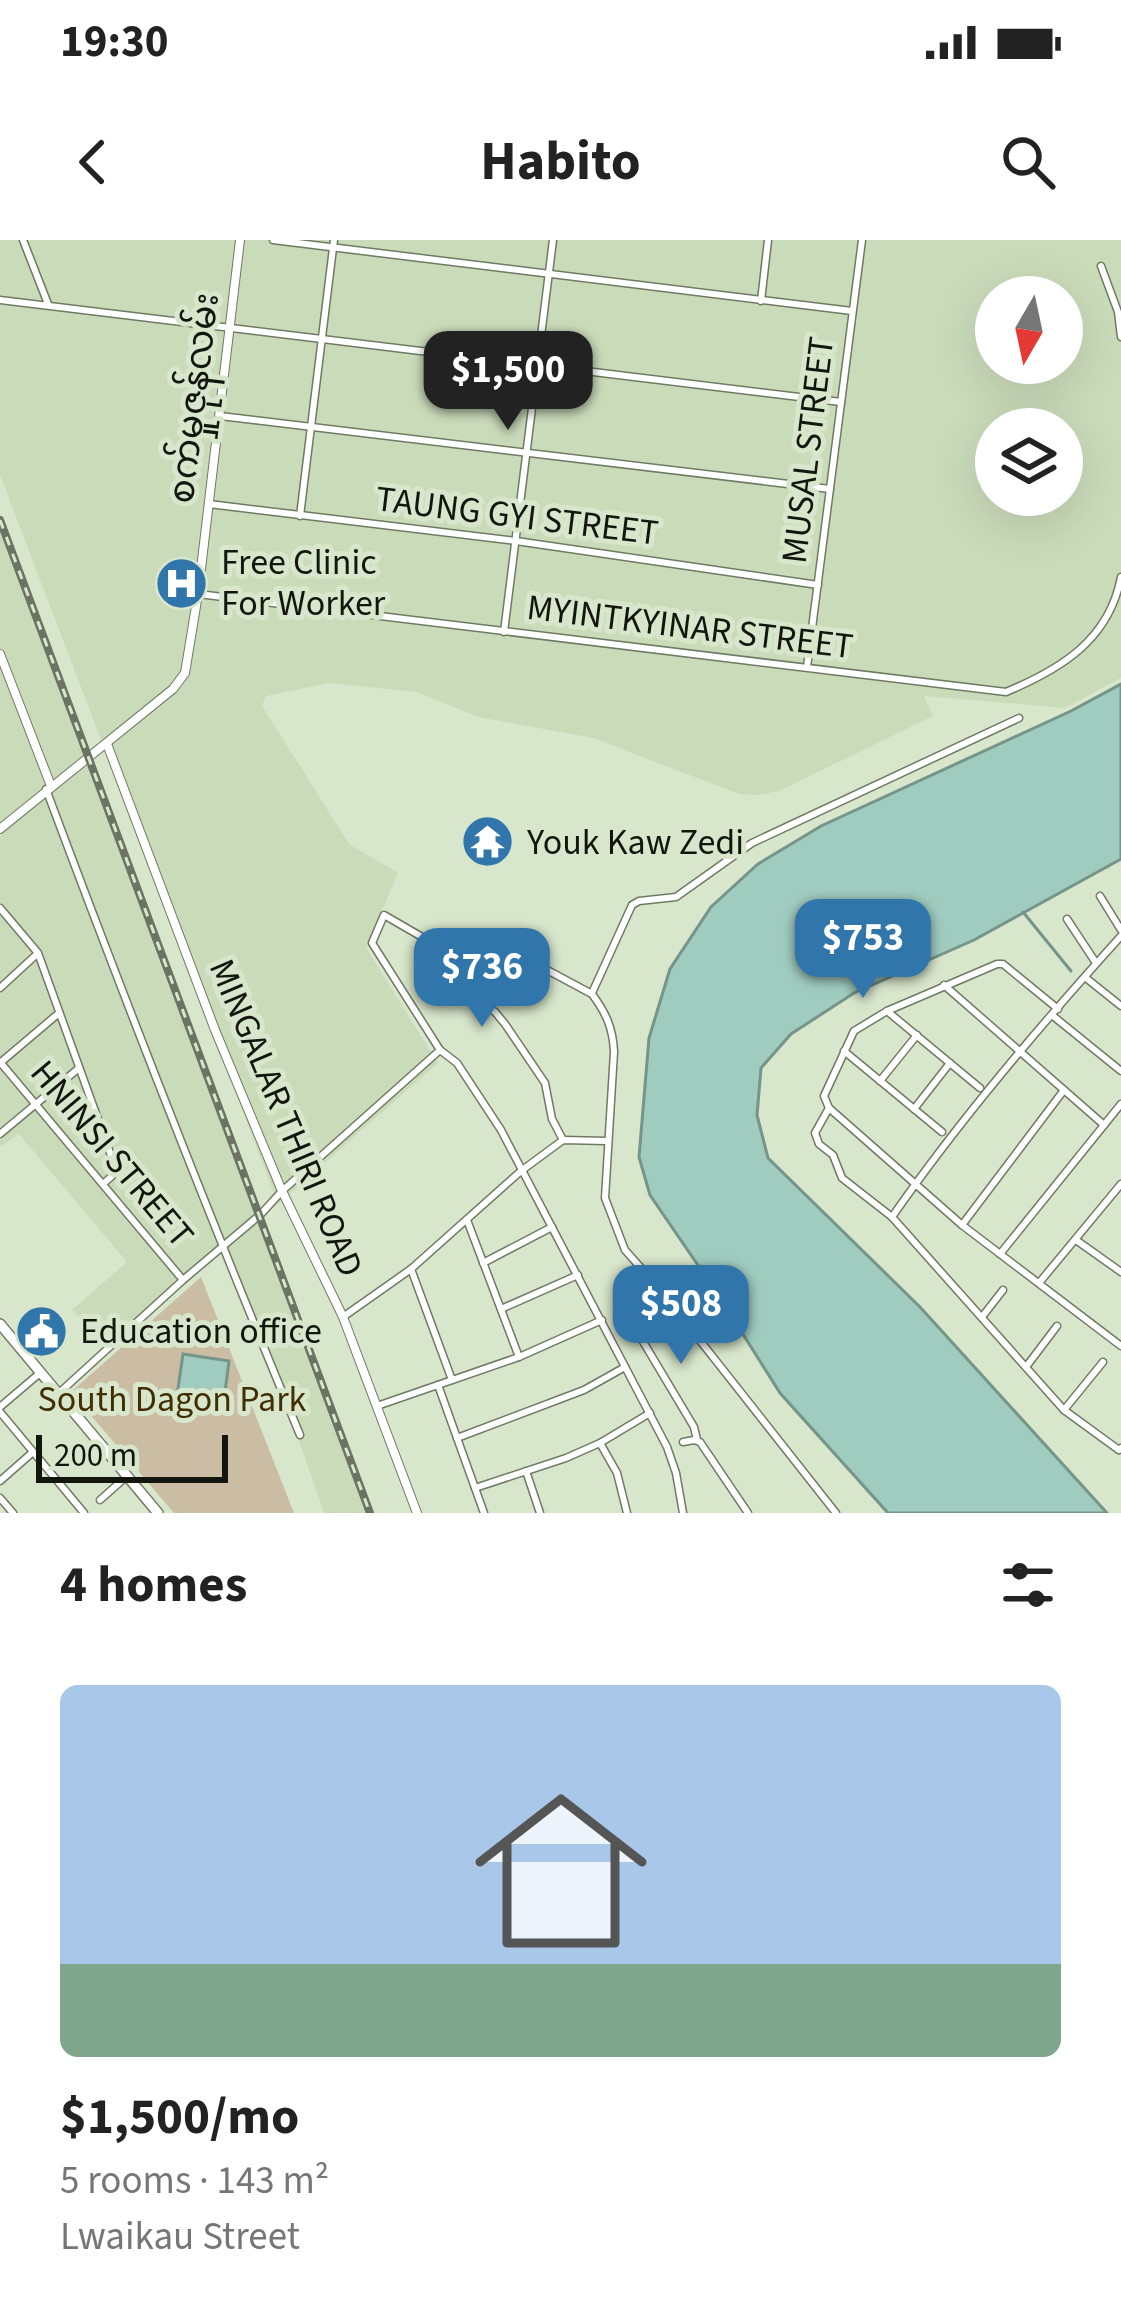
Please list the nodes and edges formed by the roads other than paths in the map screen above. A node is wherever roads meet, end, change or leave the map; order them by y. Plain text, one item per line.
1 (23, 240) edge
2 (240, 240) edge
3 (273, 240) edge
4 (553, 240) edge
5 (768, 240) edge
6 (862, 240) edge
7 (334, 244) edge
8 (1101, 266) dead end
9 (549, 274) junction
10 (0, 300) edge
11 (761, 301) junction
12 (48, 305) junction
13 (853, 311) junction
14 (230, 330) junction
15 (1121, 337) edge
16 (322, 340) junction
17 (538, 365) junction
18 (841, 402) junction
19 (219, 416) junction
20 (311, 427) junction
21 (526, 454) junction
22 (830, 489) junction
23 (209, 504) junction
24 (300, 516) junction
25 (516, 542) junction
26 (1121, 577) edge
27 (818, 585) junction
28 (198, 594) junction
29 (504, 632) junction
30 (0, 654) edge
31 (807, 668) junction
32 (1019, 718) dead end
33 (107, 744) junction
34 (48, 788) junction
35 (0, 830) edge
36 (1100, 896) dead end
37 (0, 909) edge
38 (1067, 919) dead end
39 (1121, 933) edge
40 (38, 953) junction
41 (1096, 963) junction
42 (448, 972) junction
43 (1085, 977) junction
44 (944, 985) junction
45 (0, 988) edge
46 (592, 994) junction
47 (1121, 1006) edge
48 (887, 1011) junction
49 (59, 1013) junction
50 (1055, 1013) junction
51 (916, 1035) junction
52 (440, 1050) junction
53 (844, 1051) junction
54 (1019, 1053) junction
55 (0, 1063) edge
56 (950, 1063) junction
57 (79, 1069) junction
58 (1121, 1071) edge
59 (880, 1081) junction
60 (980, 1088) dead end
61 (1064, 1090) junction
62 (1121, 1104) edge
63 (36, 1105) junction
64 (829, 1108) junction
65 (914, 1109) junction
66 (1105, 1125) junction
67 (942, 1132) dead end
68 (0, 1135) edge
69 (563, 1141) junction
70 (607, 1141) junction
71 (521, 1171) junction
72 (103, 1184) junction
73 (1121, 1184) edge
74 (914, 1185) junction
75 (282, 1191) junction
76 (892, 1217) junction
77 (467, 1220) junction
78 (962, 1225) junction
79 (552, 1227) junction
80 (1076, 1240) junction
81 (221, 1246) junction
82 (1000, 1254) junction
83 (483, 1262) junction
84 (411, 1269) junction
85 (1120, 1271) edge
86 (578, 1275) junction
87 (183, 1280) junction
88 (1039, 1283) junction
89 (1004, 1290) dead end
90 (620, 1303) dead end
91 (501, 1309) junction
92 (982, 1317) junction
93 (343, 1318) junction
94 (602, 1320) junction
95 (0, 1324) edge
96 (1058, 1326) dead end
97 (1121, 1346) edge
98 (519, 1357) junction
99 (1102, 1362) dead end
100 (626, 1367) junction
101 (1027, 1367) junction
102 (40, 1373) junction
103 (452, 1380) junction
104 (438, 1385) junction
105 (58, 1394) junction
106 (377, 1406) junction
107 (0, 1410) edge
108 (1064, 1410) junction
109 (650, 1413) junction
110 (300, 1435) dead end
111 (457, 1438) junction
112 (697, 1441) junction
113 (683, 1442) dead end
114 (600, 1443) junction
115 (1120, 1449) edge
116 (33, 1452) junction
117 (526, 1471) junction
118 (127, 1476) junction
119 (0, 1481) edge
120 (476, 1488) junction
121 (0, 1498) edge
122 (100, 1500) dead end
123 (13, 1513) edge
124 (84, 1513) edge
125 (158, 1513) edge
126 (417, 1513) edge
127 (484, 1513) edge
128 (540, 1513) edge
129 (626, 1513) edge
130 (682, 1513) edge
131 (748, 1513) edge
132 (836, 1513) edge

1 - 12 street
2 - 14 street, စက်မှုဇုန်လမ်း
3 - 7 street
4 - 9 street
5 - 11 street
6 - 13 street, MUSAL STREET
7 - 9 street
7 - 16 street
8 - 15 street
9 - 11 street
9 - 17 street
10 - 12 street
11 - 13 street
12 - 14 street
13 - 18 street, MUSAL STREET
14 - 16 street
14 - 19 street, စက်မှုဇုန်လမ်း
16 - 17 street
16 - 20 street
17 - 18 street
17 - 21 street
18 - 22 street, MUSAL STREET
19 - 20 street
19 - 23 street, စက်မှုဇုန်လမ်း
20 - 21 street
20 - 24 street
21 - 22 street
21 - 25 street
22 - 27 street, MUSAL STREET
23 - 24 street, TAUNG GYI STREET
23 - 28 street, စက်မှုဇုန်လမ်း
24 - 25 street, TAUNG GYI STREET
25 - 27 street, TAUNG GYI STREET
25 - 29 street
26 - 31 street, MYINTKYINAR STREET
27 - 31 street, MUSAL STREET
28 - 29 street, MYINTKYINAR STREET
28 - 33 street, စက်မှုဇုန်လမ်း
29 - 31 street, MYINTKYINAR STREET
30 - 34 street
32 - 46 street
33 - 34 street, စက်မှုဇုန်လမ်း
33 - 75 street, MINGALAR THIRI ROAD
34 - 35 street, စက်မှုဇုန်လမ်း
34 - 81 street
36 - 39 street
37 - 40 street
38 - 41 street
39 - 41 street
40 - 45 street
40 - 49 street
41 - 43 street
42 - 46 street
42 - 52 street
42 - 69 street
43 - 47 street
43 - 50 street
44 - 48 street
44 - 50 street
44 - 54 street
46 - 70 street
48 - 51 street
48 - 53 street
49 - 55 street
49 - 57 street
50 - 54 street
50 - 58 street
51 - 56 street
51 - 59 street
52 - 71 street
52 - 75 street
53 - 59 street
53 - 64 street
54 - 61 street
54 - 74 street
55 - 63 street, HNINSI STREET
56 - 60 street
56 - 65 street
57 - 63 street
57 - 72 street
59 - 65 street
61 - 66 street
61 - 78 street
62 - 66 street
63 - 68 street
63 - 72 street, HNINSI STREET
64 - 74 street
64 - 76 street
65 - 67 street
66 - 82 street
69 - 70 street
69 - 71 street
70 - 132 street
71 - 77 street
71 - 79 street
72 - 87 street, HNINSI STREET
73 - 80 street
74 - 76 street
74 - 78 street
75 - 81 street
75 - 93 street, MINGALAR THIRI ROAD
76 - 92 street
77 - 83 street
77 - 84 street
78 - 82 street
79 - 83 street
79 - 86 street
80 - 85 street
80 - 88 street
81 - 87 street
81 - 110 street
82 - 88 street
83 - 91 street
84 - 93 street
84 - 103 street
86 - 91 street
86 - 94 street
87 - 105 street
88 - 97 street
89 - 92 street
90 - 112 street
91 - 98 street
92 - 101 street
93 - 106 street, MINGALAR THIRI ROAD
94 - 98 street
94 - 100 street
95 - 102 main road
96 - 101 street
98 - 103 street
99 - 108 street
100 - 109 street
100 - 111 street
101 - 108 street
102 - 105 main road
102 - 107 street
103 - 104 street
104 - 106 street
104 - 111 street
105 - 118 main road
106 - 126 street, MINGALAR THIRI ROAD
107 - 116 street
108 - 115 street
109 - 114 street
109 - 130 street
111 - 120 street
112 - 113 street
112 - 131 street
114 - 117 street
114 - 129 street
116 - 119 street
116 - 124 street
117 - 120 street
117 - 128 street
118 - 122 street
118 - 125 main road
120 - 127 street
121 - 123 street

